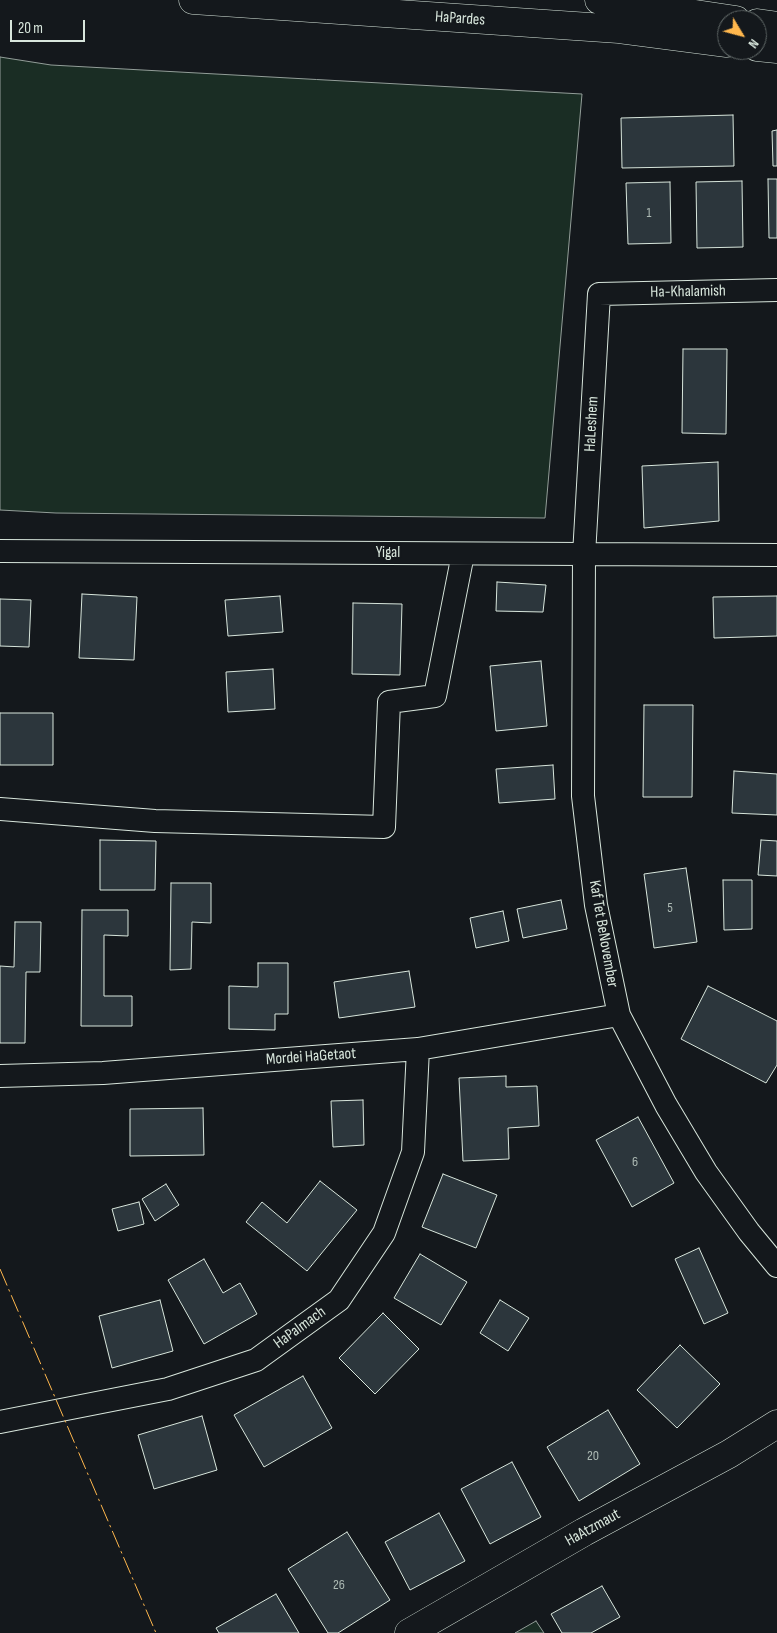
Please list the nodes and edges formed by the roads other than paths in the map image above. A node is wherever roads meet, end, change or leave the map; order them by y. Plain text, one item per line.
1 (193, 0) edge
2 (599, 0) edge
3 (717, 17) edge
4 (717, 42) edge
5 (777, 290) edge
6 (600, 294) joint
7 (0, 552) edge
8 (463, 554) junction
9 (584, 555) junction
10 (777, 555) edge
11 (0, 809) edge
12 (619, 1014) junction
13 (418, 1049) junction
14 (0, 1076) edge
15 (777, 1266) edge
16 (0, 1422) edge
17 (777, 1424) edge
18 (409, 1633) edge

1 - 4 main road, HaPardes
2 - 3 main road
5 - 6 street, Ha-Khalamish
6 - 9 street, HaLeshem
7 - 8 street, Yigal
8 - 9 street, Yigal
8 - 11 street
9 - 10 street, Yigal
9 - 12 street, Kaf Tet BeNovember
12 - 13 street, Mordei HaGetaot
12 - 15 street, Kaf Tet BeNovember
13 - 14 street, Mordei HaGetaot
13 - 16 street, HaPalmach
17 - 18 main road, HaAtzmaut

